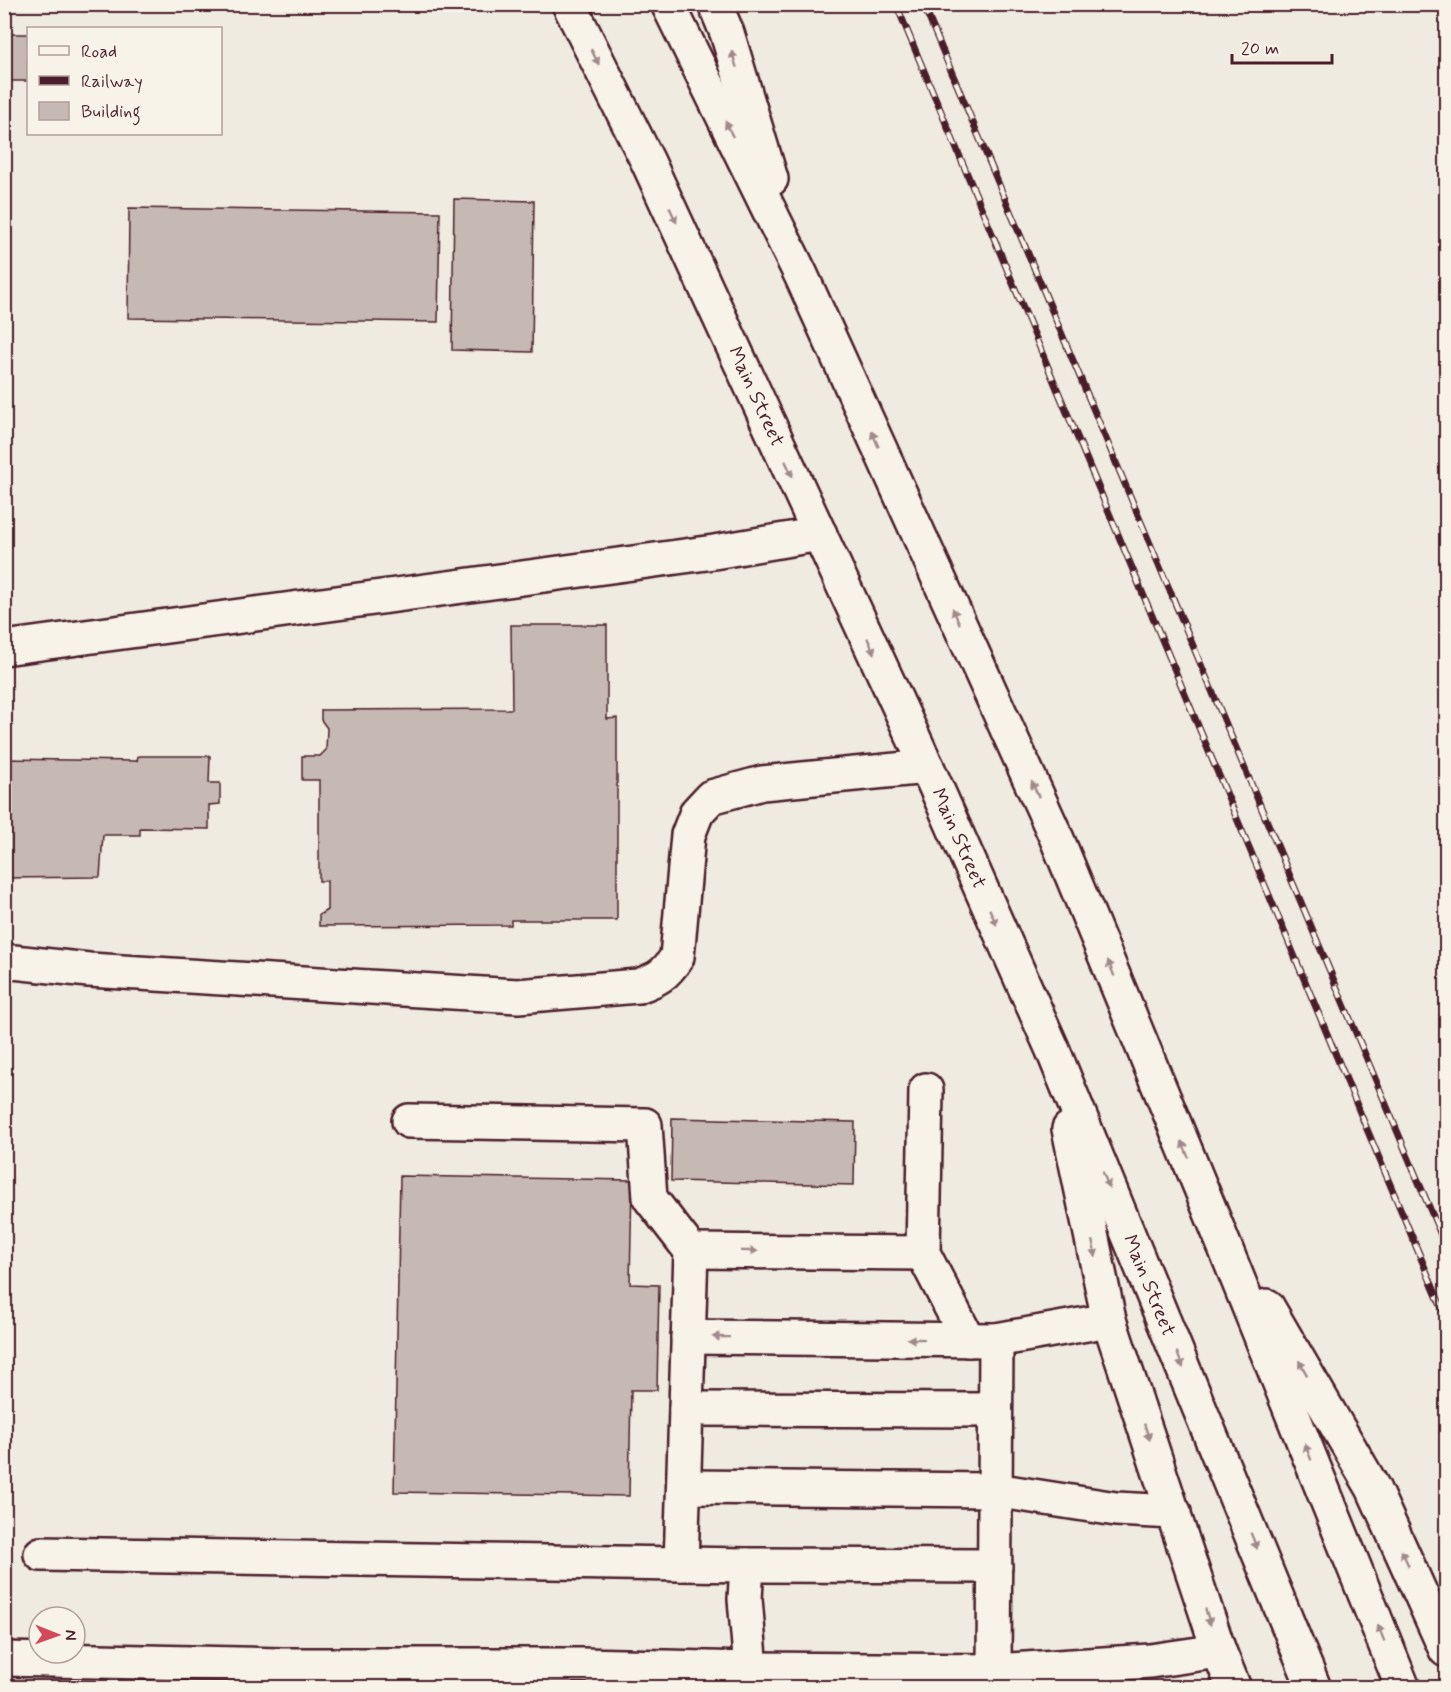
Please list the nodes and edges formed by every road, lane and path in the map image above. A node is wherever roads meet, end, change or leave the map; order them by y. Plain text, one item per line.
1 (568, 4) edge
2 (668, 4) edge
3 (715, 4) edge
4 (801, 275) junction
5 (820, 534) junction
6 (4, 648) edge
7 (927, 767) junction
8 (4, 961) edge
9 (1052, 1048) junction
10 (926, 1089) dead end
11 (409, 1121) dead end
12 (1207, 1203) junction
13 (691, 1251) junction
14 (923, 1253) junction
15 (1109, 1320) junction
16 (688, 1337) junction
17 (982, 1340) junction
18 (686, 1409) junction
19 (995, 1410) junction
20 (684, 1487) junction
21 (995, 1490) junction
22 (1174, 1512) junction
23 (41, 1554) dead end
24 (681, 1564) junction
25 (747, 1565) junction
26 (995, 1566) junction
27 (1446, 1650) edge
28 (1219, 1651) junction
29 (4, 1659) edge
30 (751, 1669) junction
31 (994, 1671) junction
32 (283, 1676) edge
33 (586, 1676) edge
34 (1234, 1688) edge
35 (1314, 1688) edge
36 (1403, 1688) edge

1 -> 5 main road, Main Street
4 -> 2 main road
4 -> 3 main road
12 -> 4 main road
5 - 6 main road
5 -> 7 main road, Main Street
7 - 8 main road
7 -> 9 main road, Main Street
9 -> 15 main road
9 -> 35 main road, Main Street
10 - 14 main road
11 - 13 main road
27 -> 12 main road
36 -> 12 main road
13 -> 14 main road
13 - 16 main road
14 - 17 main road
15 - 17 main road
15 -> 22 main road
17 -> 16 main road
16 - 18 main road
17 - 19 main road
18 - 19 main road
18 - 20 main road
19 - 21 main road
20 - 21 main road
20 - 24 main road
21 - 22 main road
21 - 26 main road
22 -> 28 main road
23 - 24 main road
24 - 25 main road
25 - 26 main road
25 - 30 main road
26 - 31 main road
28 - 31 main road
28 - 34 main road
29 - 32 main road
30 - 31 main road
30 - 33 main road
32 - 33 main road

